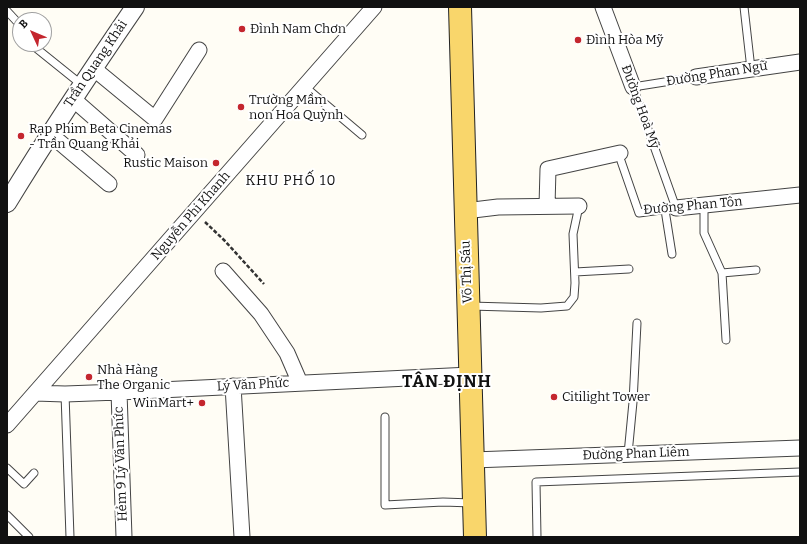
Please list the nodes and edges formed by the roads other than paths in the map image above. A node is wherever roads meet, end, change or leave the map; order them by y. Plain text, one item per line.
1 (135, 7) edge
2 (374, 7) edge
3 (460, 7) edge
4 (603, 7) edge
5 (744, 7) edge
6 (199, 50) dead end
7 (39, 52) edge
8 (800, 62) edge
9 (93, 68) junction
10 (751, 69) junction
11 (696, 77) joint
12 (304, 86) junction
13 (633, 87) junction
14 (77, 92) junction
15 (50, 134) junction
16 (362, 135) dead end
17 (137, 155) dead end
18 (620, 157) joint
19 (110, 184) dead end
20 (800, 195) edge
21 (7, 202) edge
22 (548, 206) junction
23 (579, 206) joint
24 (704, 206) junction
25 (671, 209) junction
26 (465, 211) junction
27 (672, 254) dead end
28 (629, 269) dead end
29 (756, 270) dead end
30 (223, 271) dead end
31 (575, 272) junction
32 (722, 273) junction
33 (468, 306) junction
34 (637, 323) dead end
35 (726, 340) dead end
36 (470, 375) junction
37 (300, 383) junction
38 (232, 386) junction
39 (119, 392) junction
40 (35, 393) junction
41 (65, 394) junction
42 (385, 417) dead end
43 (7, 425) edge
44 (800, 448) edge
45 (628, 454) junction
46 (473, 460) junction
47 (7, 468) edge
48 (800, 472) edge
49 (34, 473) dead end
50 (474, 503) junction
51 (7, 515) edge
52 (29, 537) edge
53 (70, 537) edge
54 (124, 537) edge
55 (242, 537) edge
56 (475, 537) edge
57 (537, 537) edge

1 - 9 street, Trần Quang Khải
2 - 12 street, Nguyễn Phi Khanh
3 - 26 main road, Võ Thị Sáu
4 - 13 street, Đường Hoà Mỹ
5 - 10 lane
6 - 9 street
7 - 14 lane
8 - 10 street, Đường Phan Ngữ
9 - 14 street, Trần Quang Khải
10 - 11 street, Đường Phan Ngữ
11 - 13 lane, Đường Phan Ngữ
12 - 16 lane
12 - 40 street, Nguyễn Phi Khanh
13 - 25 lane, Đường Hoà Mỹ
14 - 15 street, Trần Quang Khải
14 - 17 street
15 - 19 street
15 - 21 street, Trần Quang Khải
18 - 22 street
18 - 25 lane, Đường Phan Tôn
20 - 24 street, Đường Phan Tôn
22 - 23 street
22 - 26 street
23 - 31 lane
24 - 25 street, Đường Phan Tôn
24 - 32 lane
25 - 27 lane, Đường Hoà Mỹ
26 - 33 main road, Võ Thị Sáu
28 - 31 lane
29 - 32 lane
30 - 37 street
31 - 33 lane
32 - 35 lane
33 - 36 main road, Võ Thị Sáu
34 - 45 lane
36 - 37 street, Lý Văn Phức
36 - 46 main road, Võ Thị Sáu
37 - 38 street, Lý Văn Phức
38 - 39 street, Lý Văn Phức
38 - 55 street
39 - 41 street, Lý Văn Phức
39 - 54 street, Hẻm 9 Lý Văn Phức
40 - 41 street, Lý Văn Phức
40 - 43 street, Nguyễn Phi Khanh
41 - 53 lane
42 - 50 lane
44 - 45 street, Đường Phan Liêm
45 - 46 street, Đường Phan Liêm
46 - 50 main road, Võ Thị Sáu
47 - 49 lane
48 - 57 lane
50 - 56 main road, Võ Thị Sáu
51 - 52 lane

